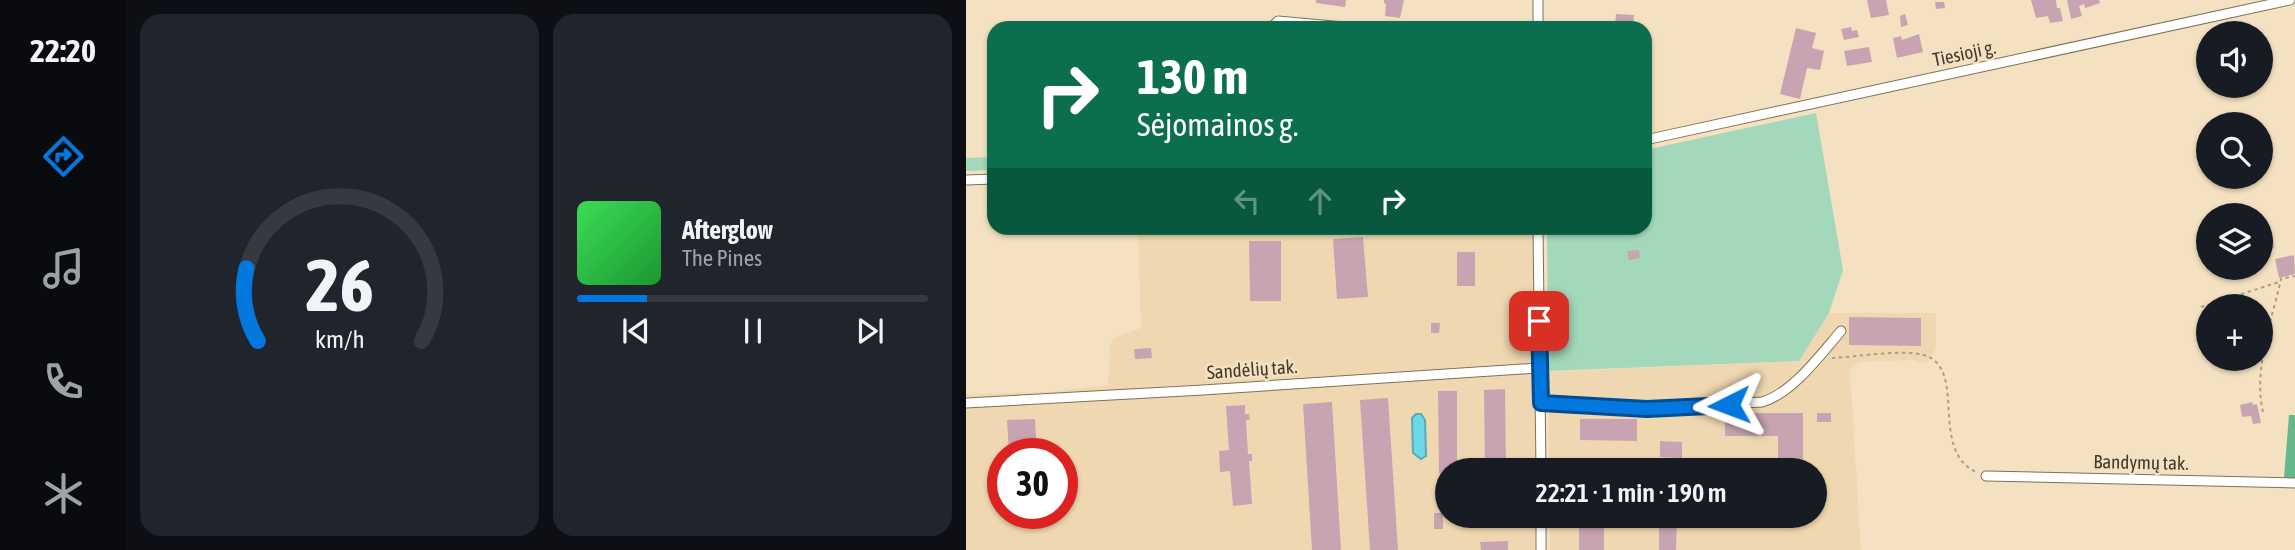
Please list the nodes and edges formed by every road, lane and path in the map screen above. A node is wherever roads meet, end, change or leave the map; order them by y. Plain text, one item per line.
1 (1538, 0) edge
2 (2290, 0) edge
3 (1538, 21) edge
4 (1652, 139) edge
5 (987, 179) edge
6 (966, 180) edge
7 (1538, 235) edge
8 (2295, 276) edge
9 (2280, 281) junction
10 (2240, 294) edge
11 (1841, 331) dead end
12 (1817, 359) junction
13 (1539, 368) junction
14 (966, 402) edge
15 (1541, 403) junction
16 (2263, 412) dead end
17 (1541, 458) edge
18 (1986, 476) joint
19 (2295, 483) edge
20 (1541, 528) edge
21 (1541, 550) edge

1 - 3 street
2 - 4 street, Tiesioji g.
5 - 6 street
7 - 13 street
8 - 9 path
9 - 10 path
9 - 16 path
11 - 12 street
12 - 15 street
12 - 18 path
13 - 14 street, Sandėlių tak.
13 - 15 street
15 - 17 street
18 - 19 street, Bandymų tak.
20 - 21 street

